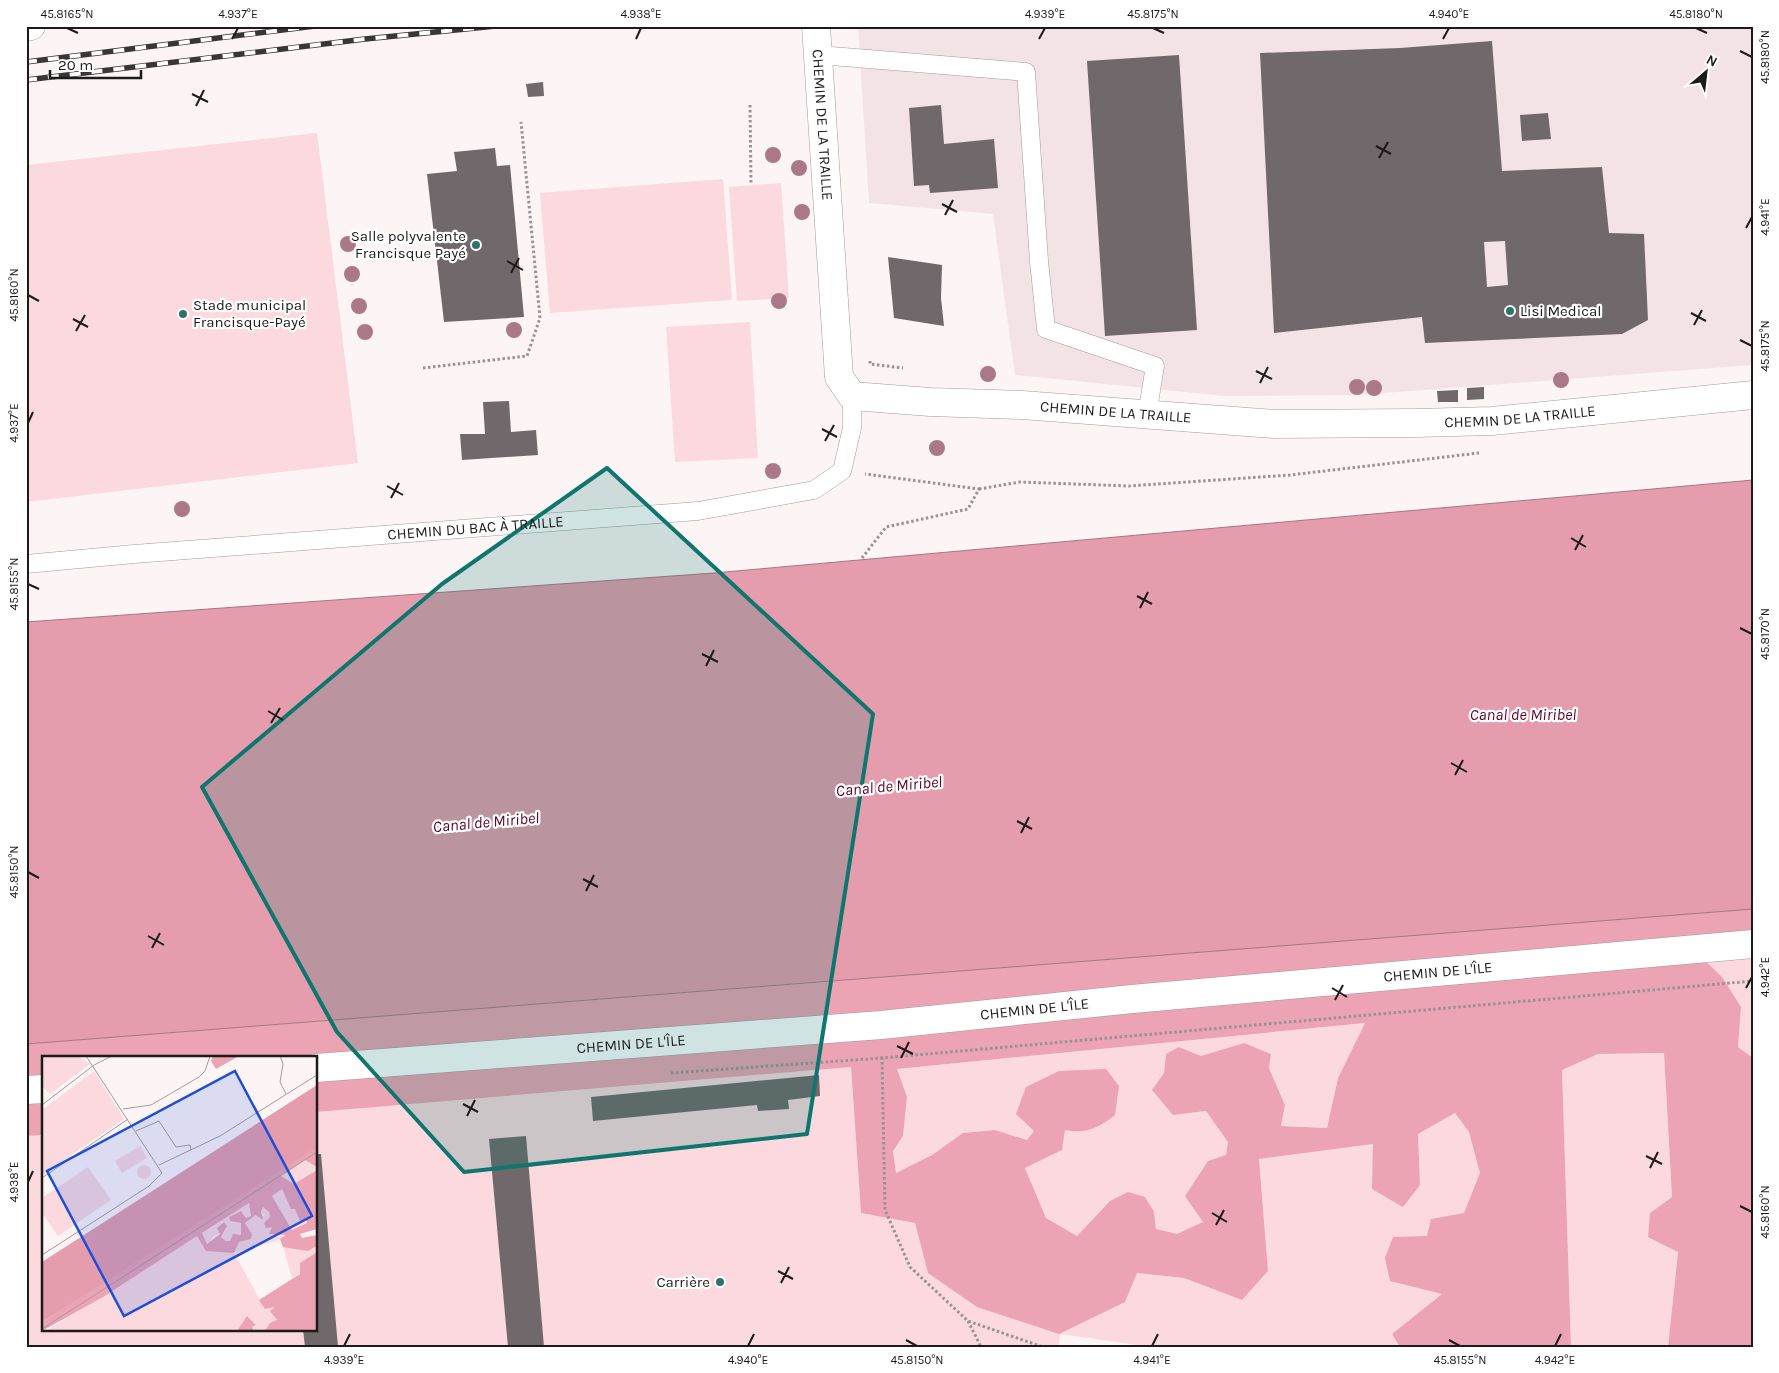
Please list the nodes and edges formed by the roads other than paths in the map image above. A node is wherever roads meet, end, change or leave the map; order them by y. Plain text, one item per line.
1 (31, 26) edge
2 (816, 26) edge
3 (26, 27) edge
4 (819, 55) junction
5 (852, 396) junction
6 (1753, 396) edge
7 (1147, 415) junction
8 (26, 564) edge
9 (1753, 944) edge
10 (318, 1068) edge
11 (42, 1089) edge
12 (26, 1090) edge

1 - 3 street
2 - 4 street, CHEMIN DE LA TRAILLE
4 - 5 street, CHEMIN DE LA TRAILLE
4 - 7 lane
5 - 7 street, CHEMIN DE LA TRAILLE
5 - 8 lane, CHEMIN DU BAC À TRAILLE
6 - 7 street, CHEMIN DE LA TRAILLE
9 - 10 street, CHEMIN DE L'ÎLE
11 - 12 street

